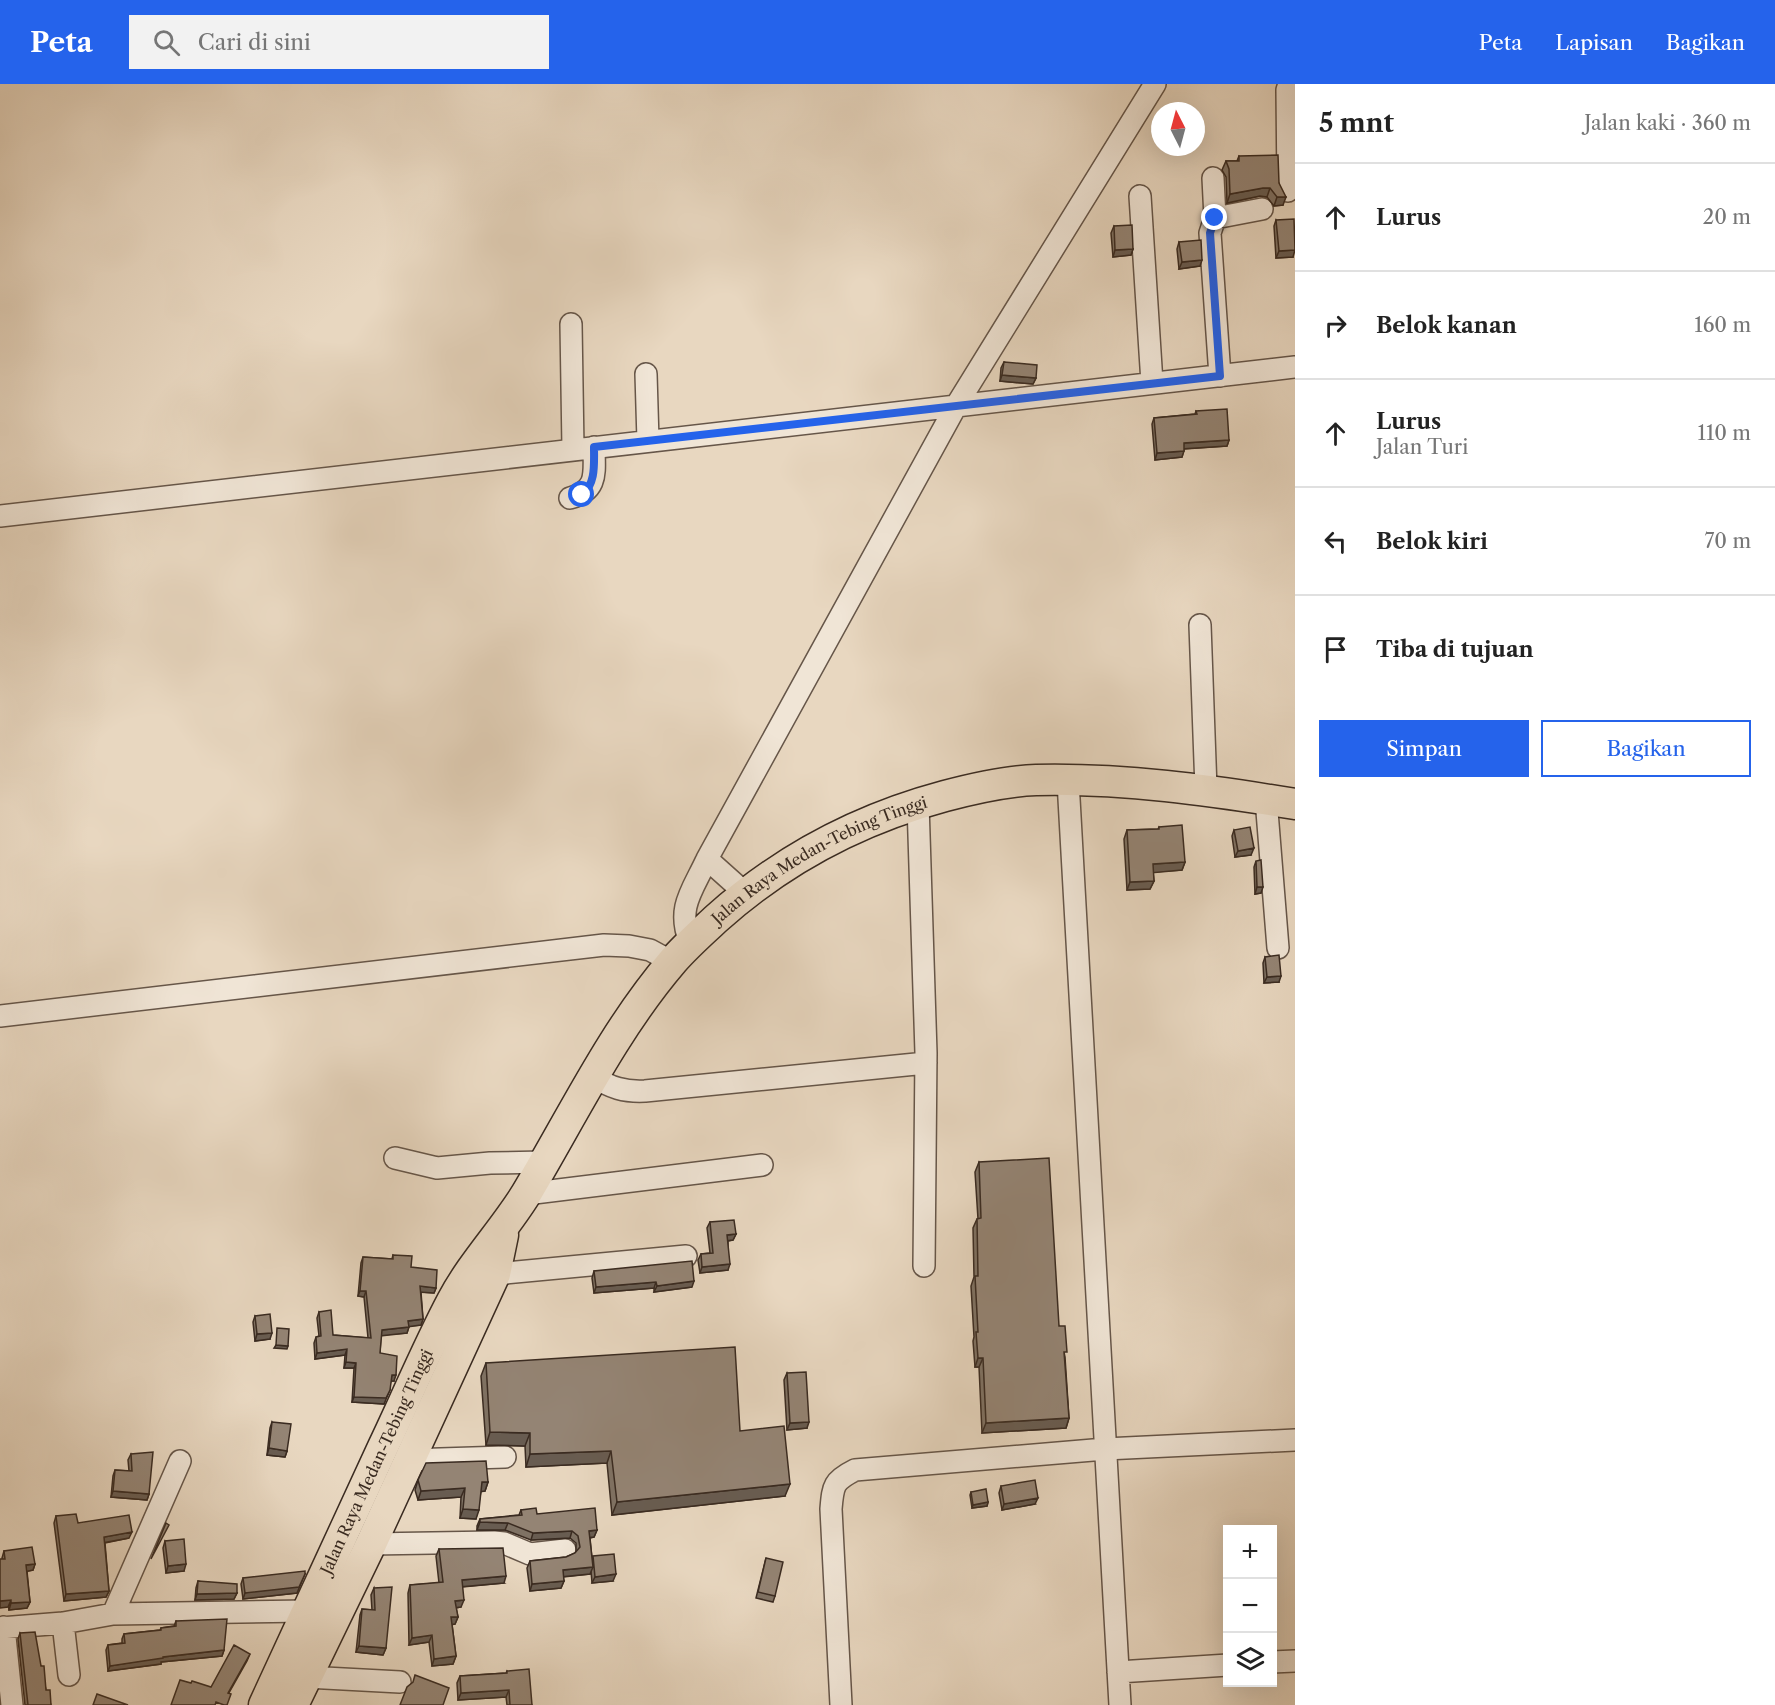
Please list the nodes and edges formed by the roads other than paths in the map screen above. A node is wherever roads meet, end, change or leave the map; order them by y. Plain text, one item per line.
1 (1155, 84) edge
2 (1289, 84) edge
3 (1213, 178) dead end
4 (1288, 191) dead end
5 (1140, 196) dead end
6 (1262, 209) dead end
7 (1215, 218) junction
8 (571, 324) dead end
9 (1295, 367) edge
10 (646, 374) dead end
11 (1220, 376) junction
12 (1152, 384) junction
13 (956, 406) junction
14 (648, 441) junction
15 (583, 448) junction
16 (570, 498) dead end
17 (0, 516) edge
18 (1200, 625) dead end
19 (1068, 781) junction
20 (1206, 789) junction
21 (1281, 802) edge
22 (918, 804) junction
23 (707, 859) junction
24 (745, 893) junction
25 (1278, 948) dead end
26 (681, 952) junction
27 (0, 1016) edge
28 (926, 1063) junction
29 (592, 1076) junction
30 (395, 1158) dead end
31 (544, 1162) junction
32 (762, 1165) dead end
33 (526, 1194) junction
34 (505, 1227) junction
35 (686, 1256) dead end
36 (924, 1266) dead end
37 (495, 1274) junction
38 (1295, 1440) edge
39 (1105, 1449) junction
40 (505, 1457) dead end
41 (408, 1460) junction
42 (180, 1461) dead end
43 (370, 1544) junction
44 (565, 1550) dead end
45 (307, 1611) junction
46 (113, 1614) junction
47 (63, 1623) junction
48 (2, 1627) edge
49 (1295, 1661) edge
50 (1277, 1662) edge
51 (1223, 1665) edge
52 (1118, 1672) junction
53 (69, 1676) dead end
54 (306, 1677) junction
55 (400, 1682) dead end
56 (12, 1705) edge
57 (264, 1705) edge
58 (293, 1705) edge
59 (841, 1705) edge
60 (1120, 1705) edge

1 - 13 street
2 - 4 street
3 - 7 street
5 - 12 street
6 - 7 street
7 - 11 street
8 - 15 street
9 - 11 street
10 - 14 street
11 - 12 street
12 - 13 street
13 - 14 street
13 - 23 street
14 - 15 street
15 - 16 street
15 - 17 street
18 - 20 street
19 - 20 highway, Jalan Raya Medan-Tebing Tinggi
19 - 22 highway, Jalan Raya Medan-Tebing Tinggi
19 - 39 street
20 - 21 highway, Jalan Raya Medan-Tebing Tinggi
21 - 25 street
22 - 24 highway, Jalan Raya Medan-Tebing Tinggi
22 - 28 street
23 - 24 street
23 - 26 street
24 - 26 highway, Jalan Raya Medan-Tebing Tinggi
26 - 27 street
26 - 29 highway, Jalan Raya Medan-Tebing Tinggi
28 - 29 street
28 - 36 street
29 - 31 highway, Jalan Raya Medan-Tebing Tinggi
30 - 31 street
31 - 33 highway, Jalan Raya Medan-Tebing Tinggi
32 - 33 street
33 - 34 highway, Jalan Raya Medan-Tebing Tinggi
34 - 37 highway, Jalan Raya Medan-Tebing Tinggi
34 - 45 highway, Jalan Raya Medan-Tebing Tinggi
35 - 37 street
37 - 41 highway, Jalan Raya Medan-Tebing Tinggi
38 - 39 street
39 - 52 street
39 - 59 street
40 - 41 street
41 - 43 highway, Jalan Raya Medan-Tebing Tinggi
42 - 46 street
43 - 44 street
43 - 54 highway, Jalan Raya Medan-Tebing Tinggi
45 - 46 street
45 - 57 highway, Jalan Raya Medan-Tebing Tinggi
46 - 47 street
47 - 48 street
47 - 53 street
48 - 56 street
49 - 50 street
51 - 52 street
52 - 60 street
54 - 55 street
54 - 58 highway, Jalan Raya Medan-Tebing Tinggi

